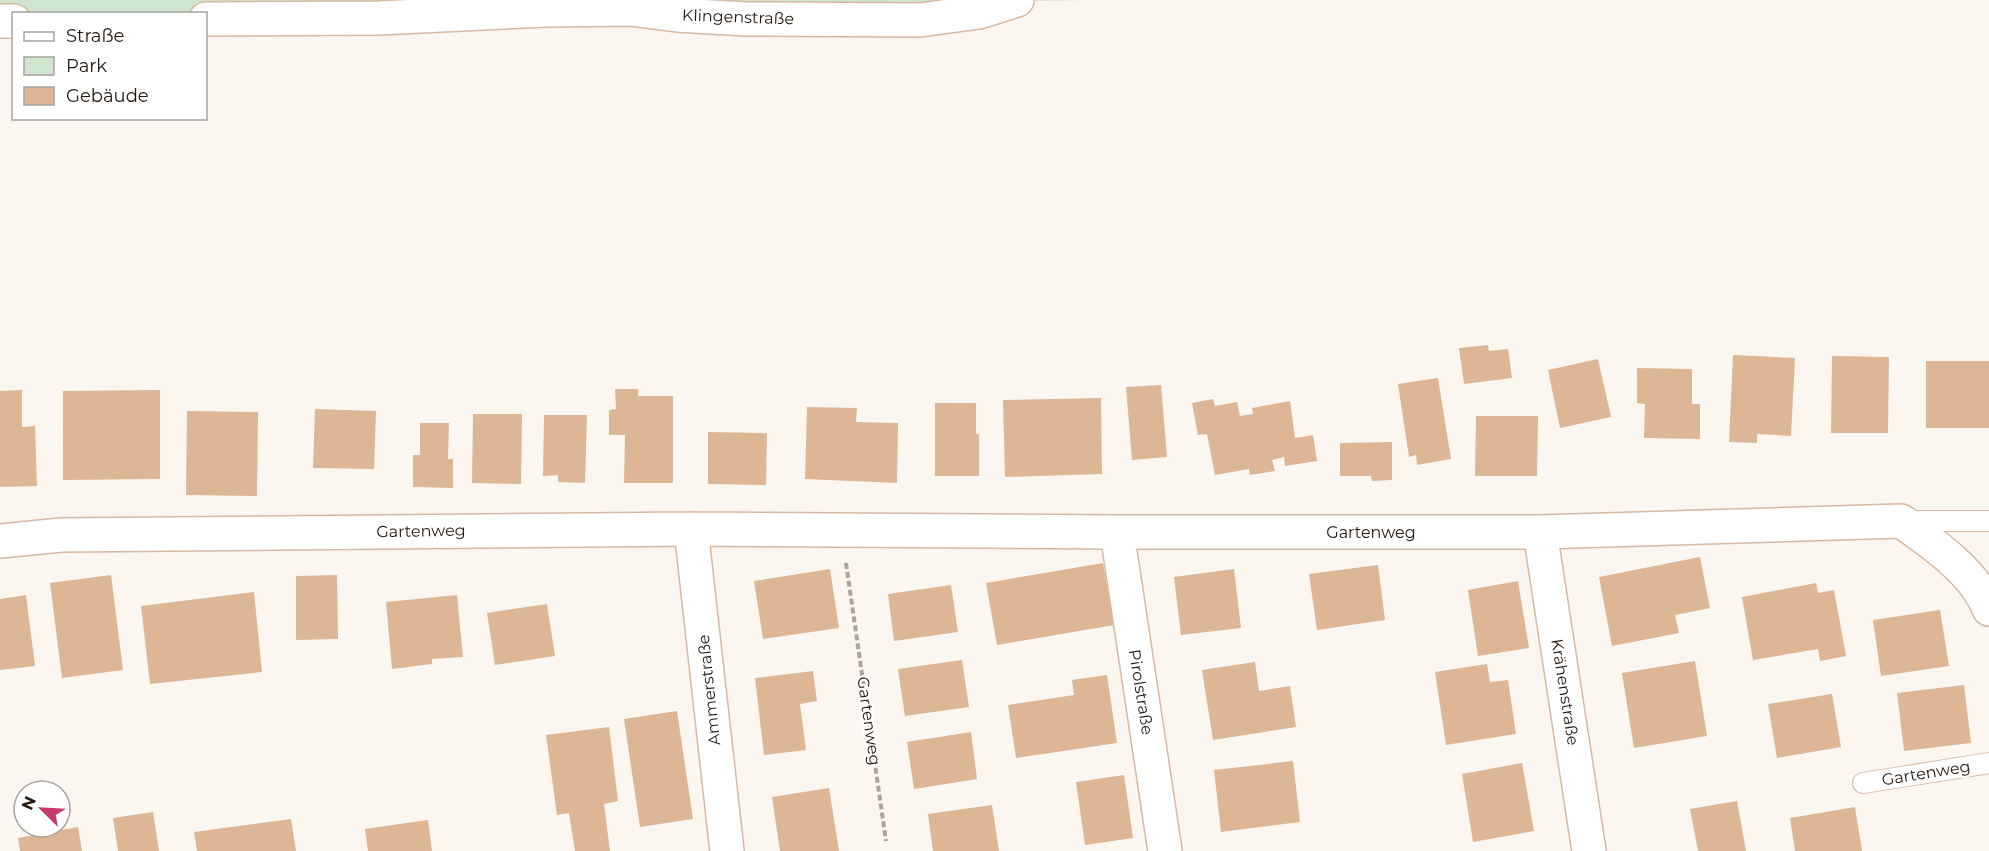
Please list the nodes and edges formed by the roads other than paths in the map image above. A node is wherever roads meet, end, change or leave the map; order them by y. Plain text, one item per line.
1 (1017, 0) edge
2 (207, 20) edge
3 (1901, 520) junction
4 (1989, 521) edge
5 (691, 529) junction
6 (1117, 532) junction
7 (1540, 532) junction
8 (0, 541) edge
9 (1989, 609) edge
10 (1989, 763) edge
11 (1863, 783) dead end
12 (727, 851) edge
13 (1165, 851) edge
14 (1589, 851) edge

1 - 2 street, Klingenstraße
3 - 4 lane, Gartenweg
3 - 7 street, Gartenweg
3 - 9 street
5 - 6 street, Gartenweg
5 - 8 street, Gartenweg
5 - 12 street, Ammerstraße
6 - 7 street, Gartenweg
6 - 13 street, Pirolstraße
7 - 14 street, Krähenstraße
10 - 11 lane, Gartenweg

